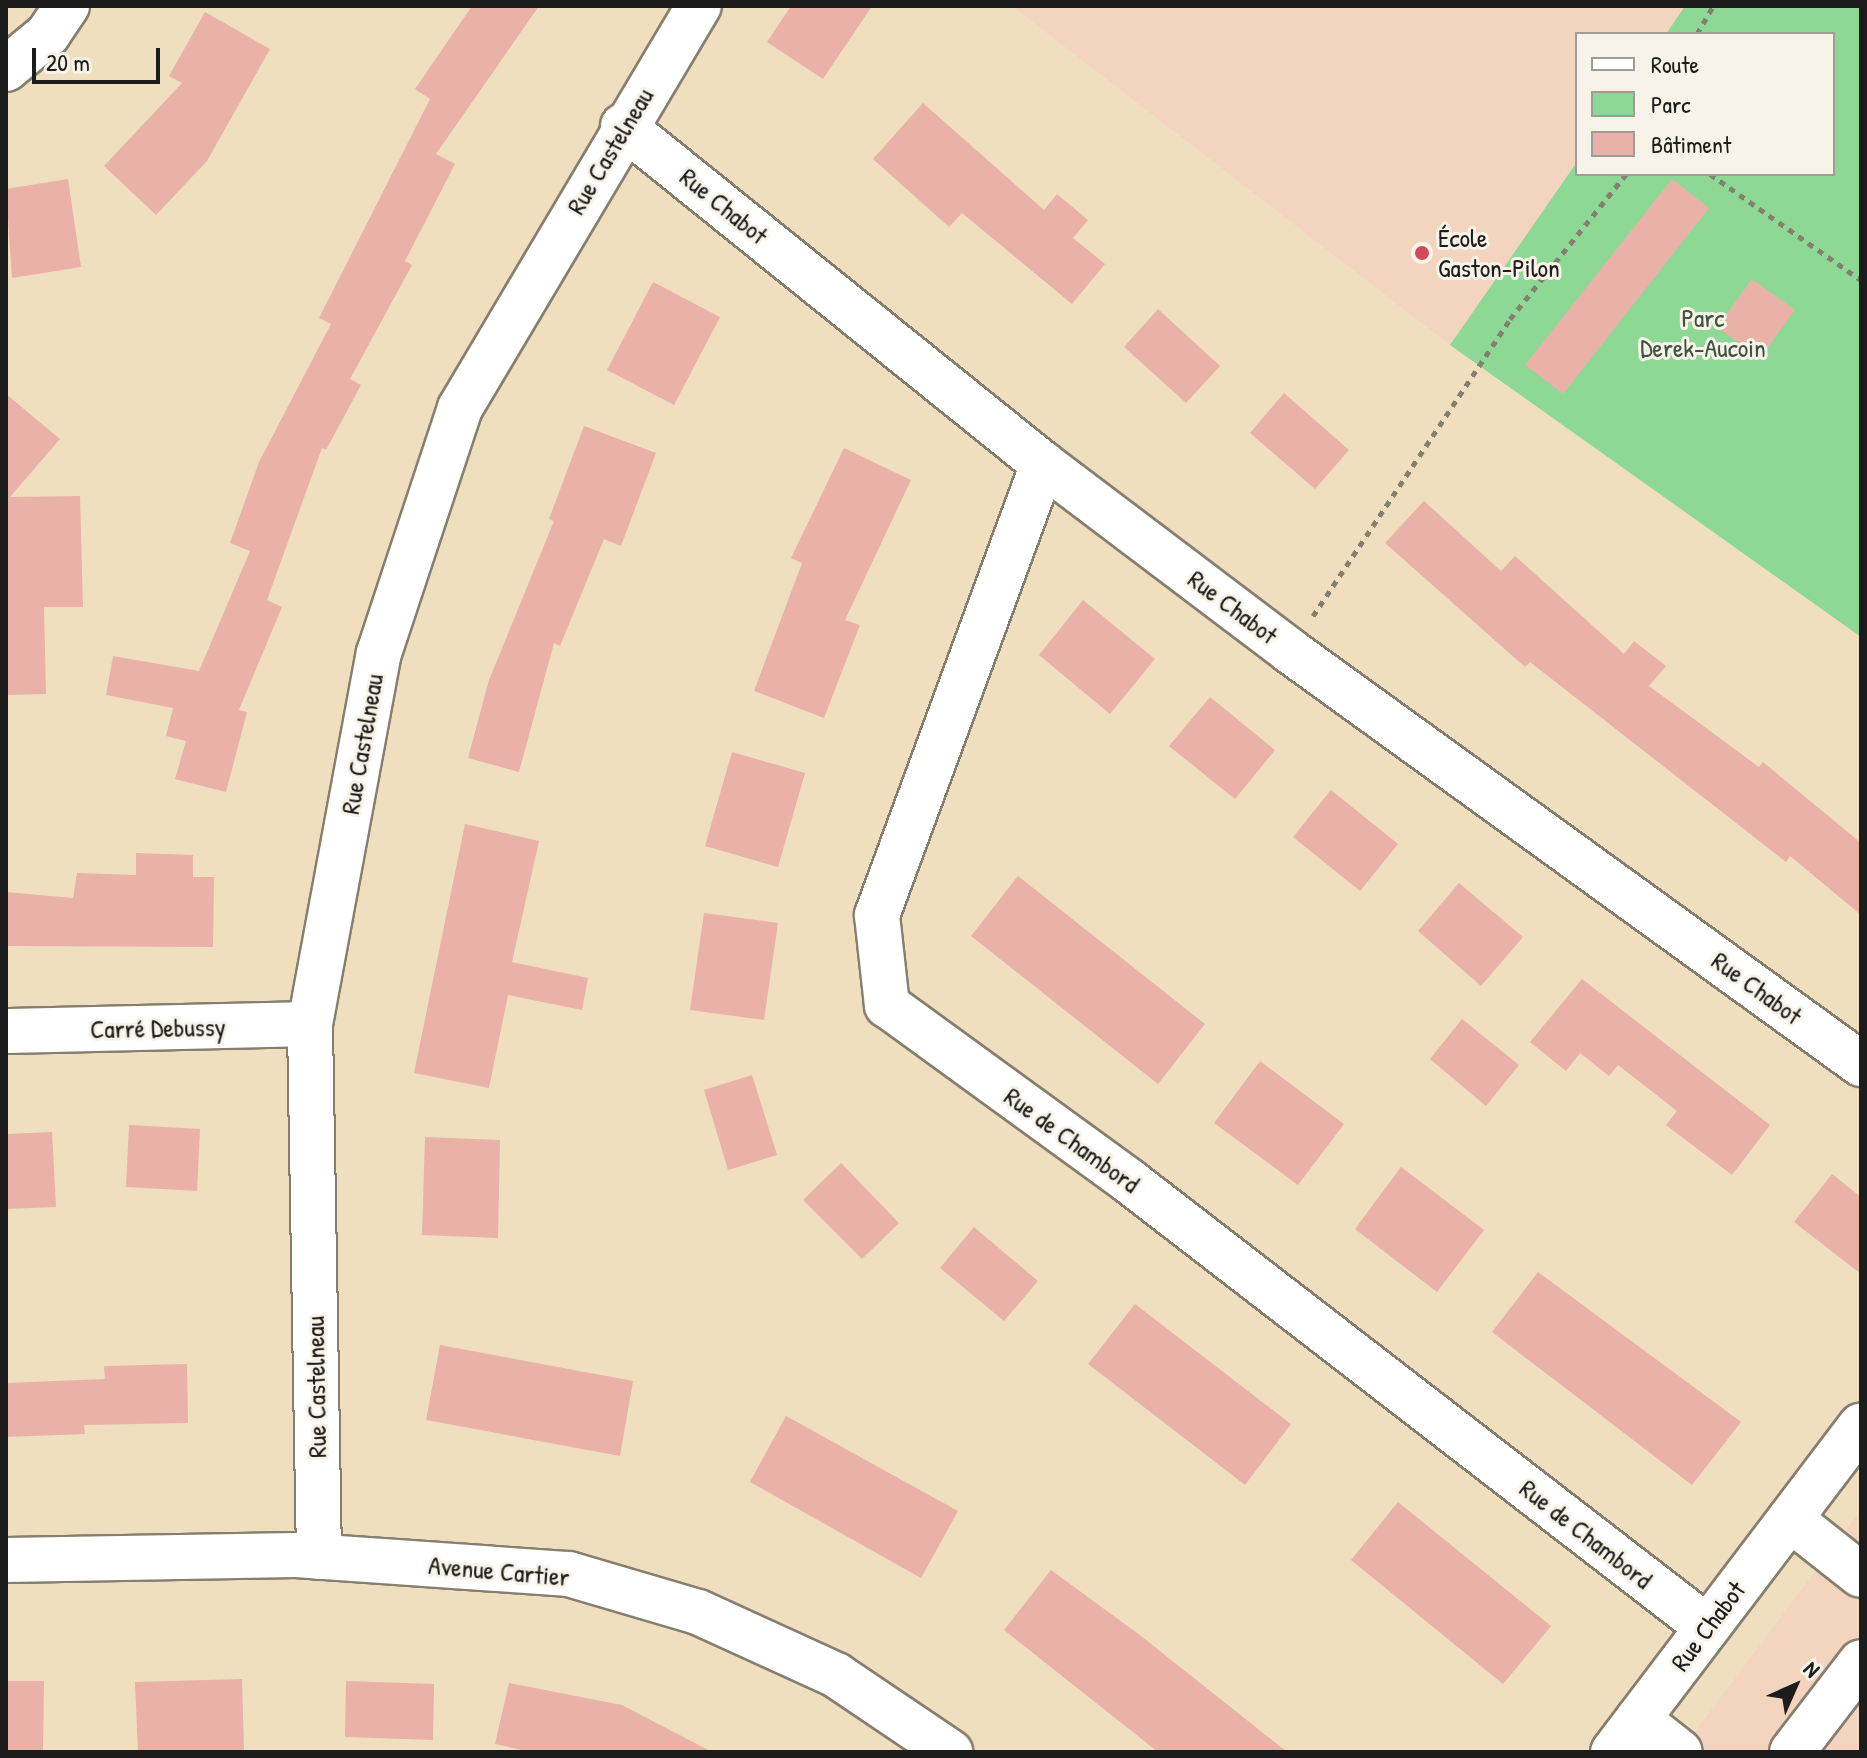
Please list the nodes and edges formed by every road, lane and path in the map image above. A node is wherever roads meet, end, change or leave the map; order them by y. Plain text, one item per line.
1 (67, 6) edge
2 (699, 6) edge
3 (1713, 6) edge
4 (1698, 32) edge
5 (6, 69) edge
6 (623, 126) junction
7 (1624, 176) edge
8 (1713, 176) edge
9 (1861, 280) edge
10 (1043, 464) junction
11 (1290, 651) junction
12 (310, 1024) junction
13 (6, 1031) edge
14 (1861, 1064) edge
15 (1861, 1425) edge
16 (1790, 1519) junction
17 (319, 1557) junction
18 (6, 1560) edge
19 (1861, 1575) edge
20 (1707, 1627) junction
21 (1861, 1662) edge
22 (1625, 1736) edge
23 (950, 1752) edge
24 (1680, 1752) edge
25 (1792, 1752) edge

1 - 5 street
2 - 6 street, Rue Castelneau
3 - 4 path
6 - 10 street, Rue Chabot
6 - 12 street, Rue Castelneau
7 - 11 path
8 - 9 path
10 - 11 street, Rue Chabot
10 - 20 street, Rue de Chambord
11 - 14 street, Rue Chabot
12 - 13 street, Carré Debussy
12 - 17 street, Rue Castelneau
15 - 16 street, Rue Chabot
16 - 19 street
16 - 20 street, Rue Chabot
17 - 18 street, Avenue Cartier
17 - 23 street, Avenue Cartier
20 - 22 street, Rue Chabot
21 - 25 street
22 - 24 street

